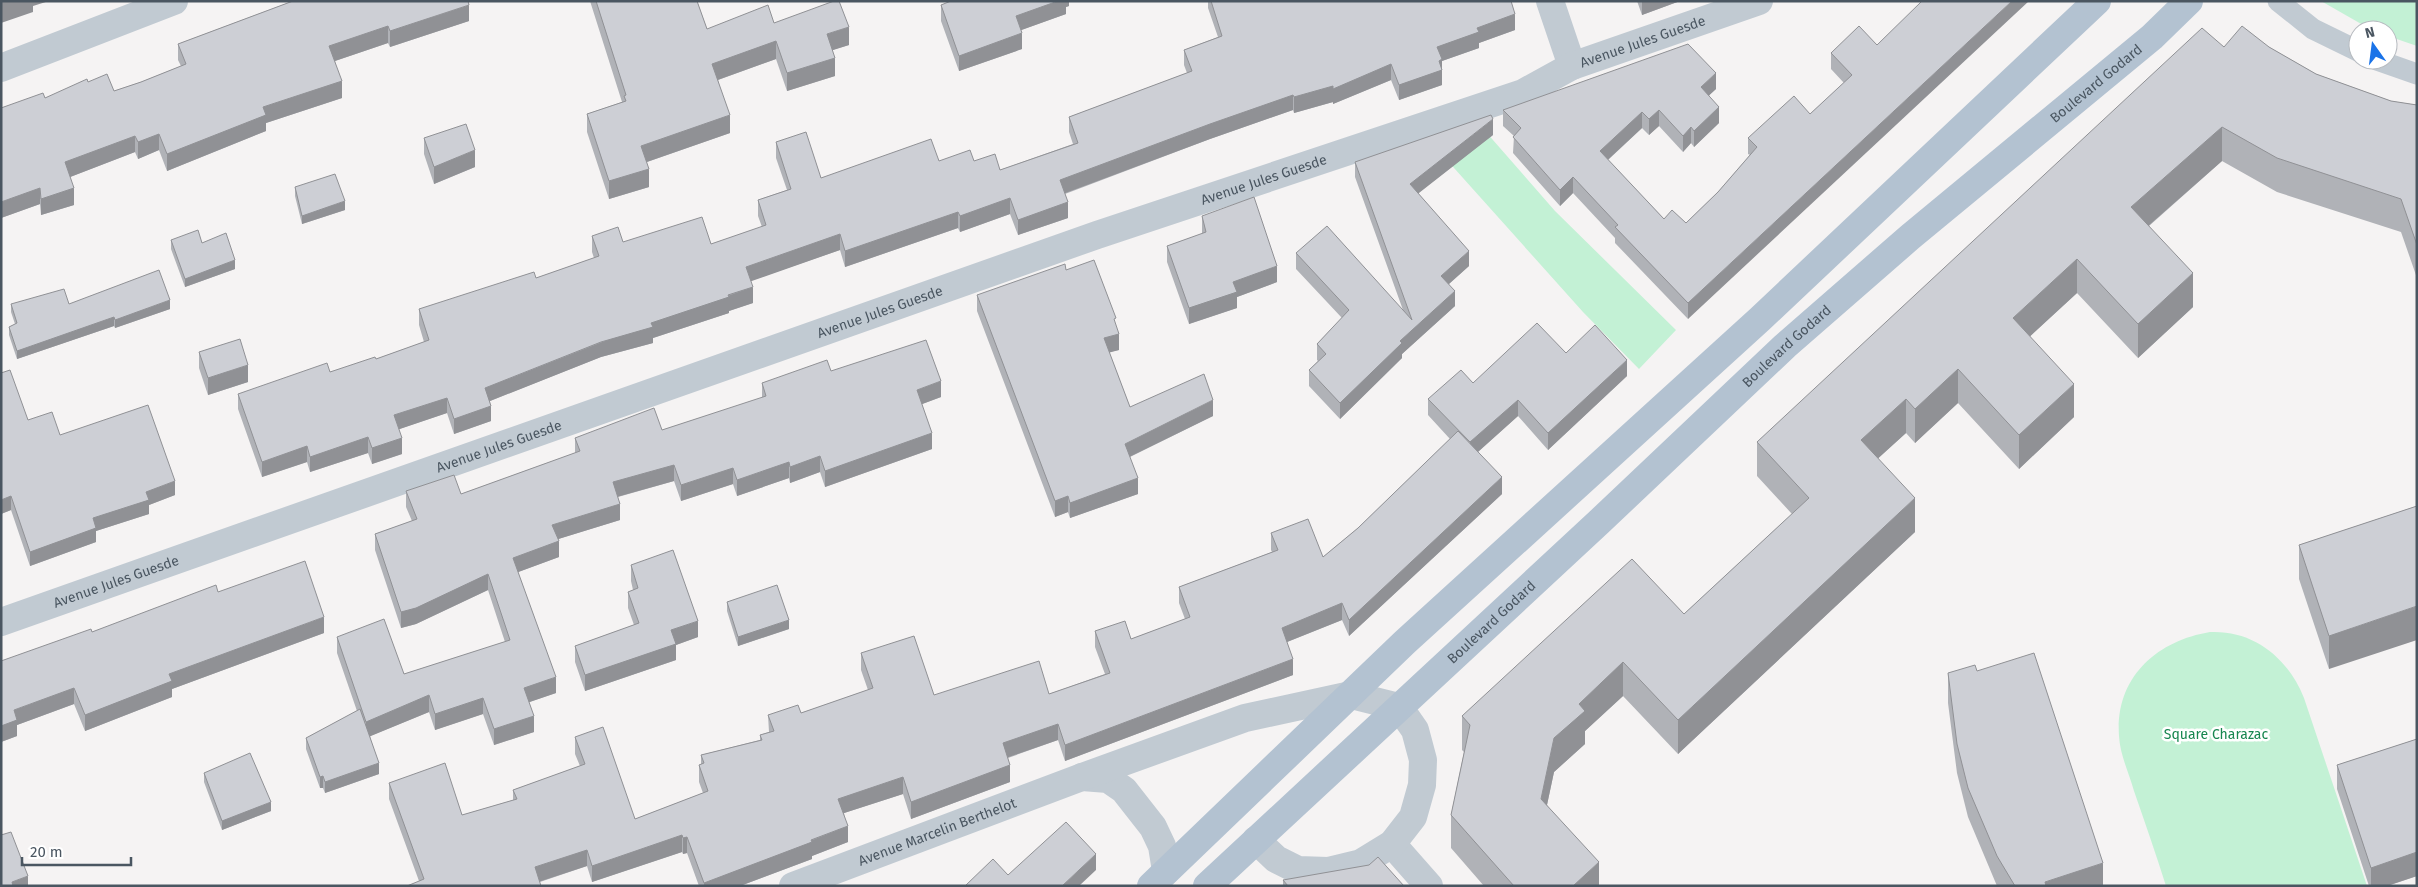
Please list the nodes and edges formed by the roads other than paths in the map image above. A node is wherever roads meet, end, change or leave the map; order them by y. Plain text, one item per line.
1 (174, 1) edge
2 (1550, 1) edge
3 (1759, 1) edge
4 (2098, 1) edge
5 (2189, 1) edge
6 (2278, 1) edge
7 (2348, 46) edge
8 (1572, 66) junction
9 (2398, 67) edge
10 (1, 68) edge
11 (2417, 74) edge
12 (1, 622) edge
13 (1351, 694) junction
14 (1399, 708) junction
15 (1082, 776) junction
16 (1256, 840) junction
17 (1392, 844) junction
18 (1158, 878) edge
19 (793, 886) edge
20 (1208, 886) edge
21 (1429, 886) edge

1 - 10 street
2 - 8 street
3 - 8 street, Avenue Jules Guesde
4 - 13 main road
5 - 14 main road, Boulevard Godard
6 - 7 lane
8 - 12 street, Avenue Jules Guesde
9 - 11 lane
13 - 14 street
13 - 15 street, Avenue Marcelin Berthelot
13 - 18 main road
14 - 16 main road, Boulevard Godard
14 - 17 street
15 - 18 street, Avenue Marcelin Berthelot
15 - 19 street, Avenue Marcelin Berthelot
16 - 17 street
16 - 20 main road, Boulevard Godard
17 - 21 street

